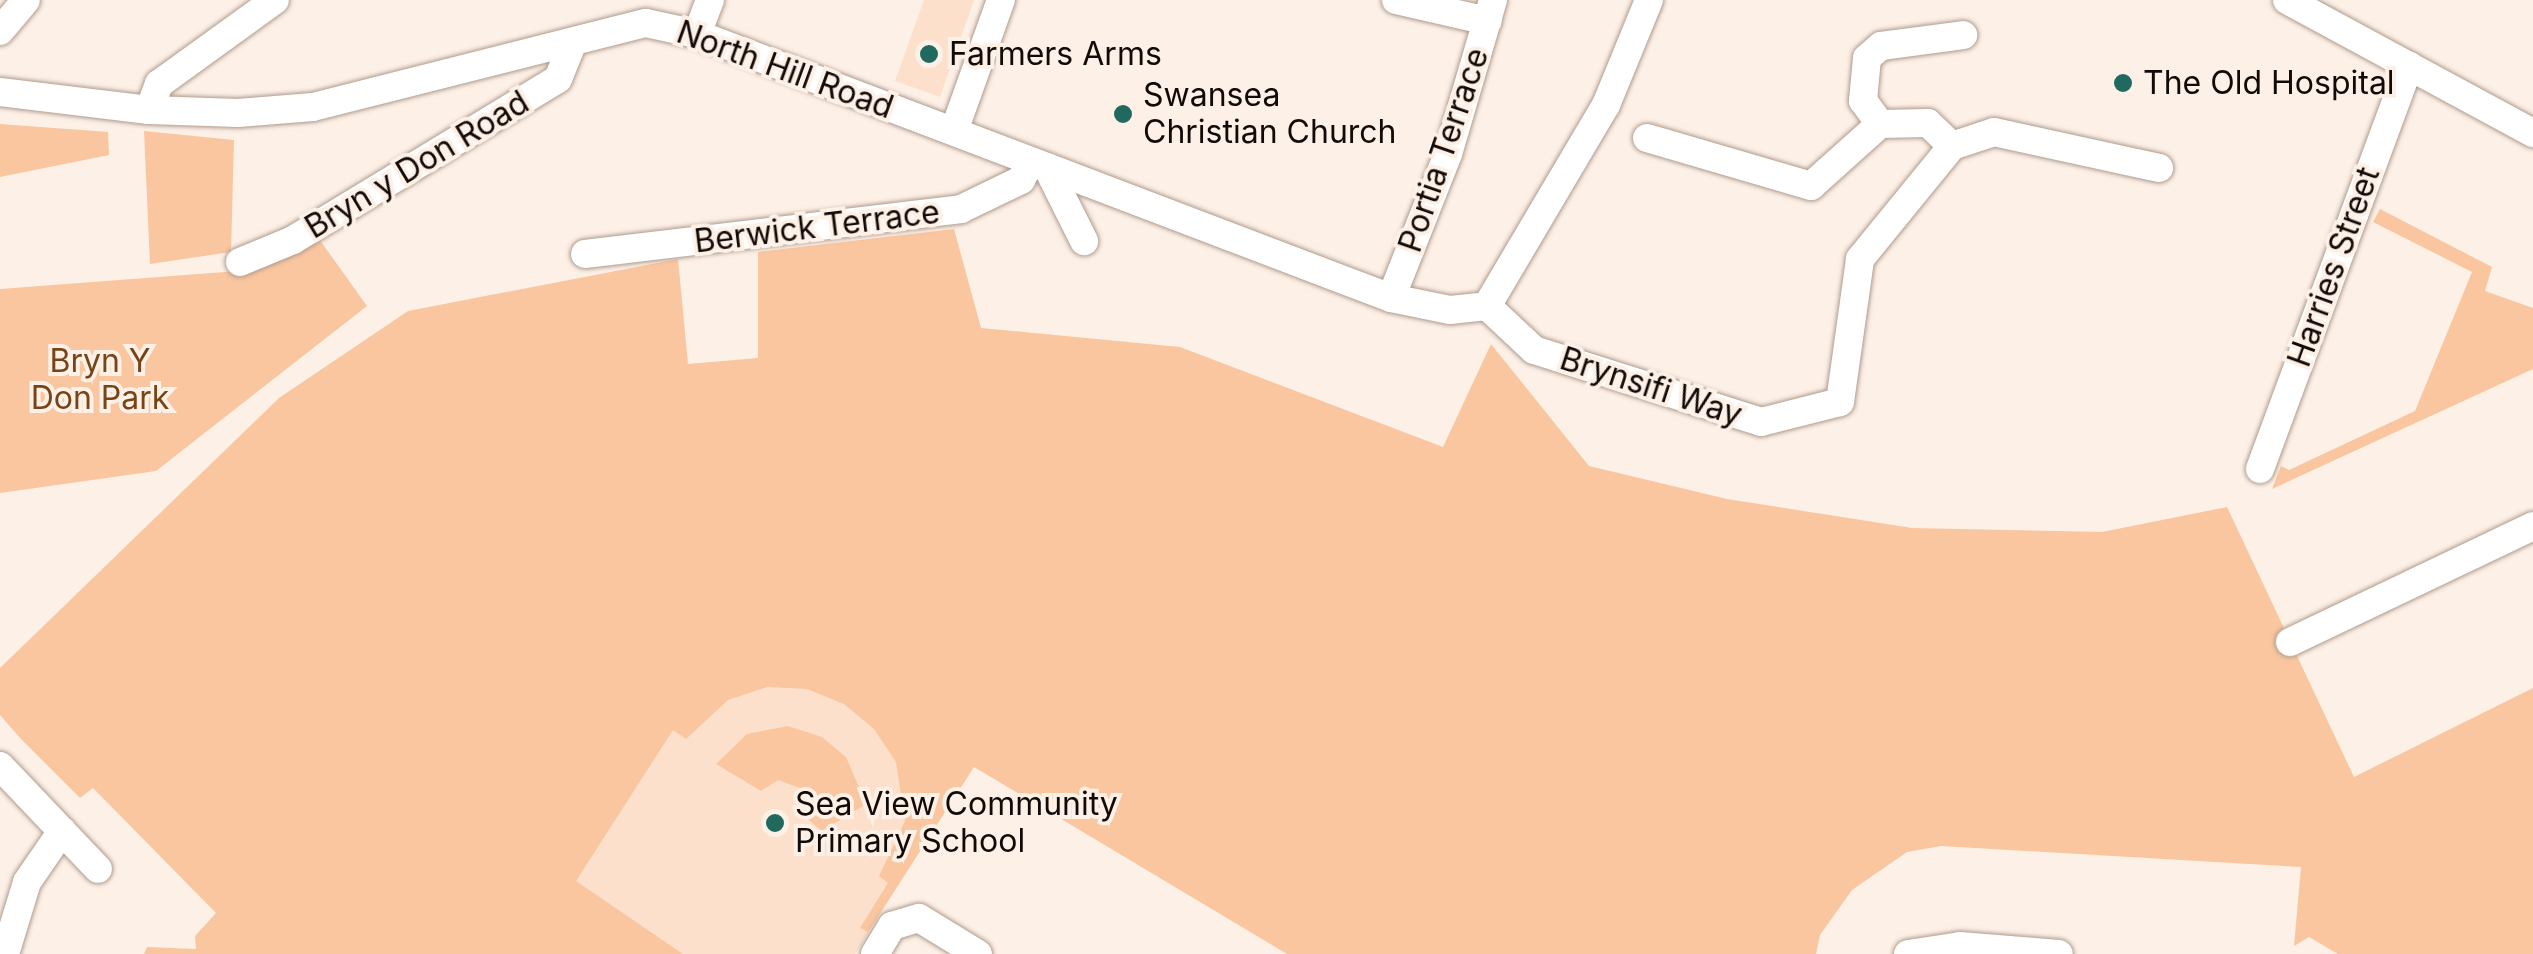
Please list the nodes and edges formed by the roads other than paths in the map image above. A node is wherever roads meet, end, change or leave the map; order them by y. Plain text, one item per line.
1 (26, 0) edge
2 (275, 0) edge
3 (710, 0) edge
4 (1000, 0) edge
5 (1396, 0) edge
6 (1649, 0) edge
7 (2287, 0) edge
8 (1491, 11) edge
9 (0, 31) edge
10 (697, 34) junction
11 (1963, 35) dead end
12 (572, 44) junction
13 (2409, 66) junction
14 (5, 95) edge
15 (149, 110) junction
16 (1880, 124) junction
17 (954, 132) junction
18 (2533, 132) edge
19 (1647, 138) dead end
20 (1952, 146) junction
21 (1039, 164) junction
22 (2158, 168) dead end
23 (1084, 241) dead end
24 (585, 254) dead end
25 (240, 262) dead end
26 (1391, 298) junction
27 (1488, 306) junction
28 (2260, 469) dead end
29 (2533, 526) edge
30 (2290, 642) dead end
31 (0, 766) edge
32 (62, 831) junction
33 (98, 869) dead end
34 (5, 954) edge
35 (874, 954) edge
36 (978, 954) edge
37 (1908, 954) edge
38 (2059, 954) edge

1 - 9 street
2 - 15 street
3 - 10 street
4 - 17 street
5 - 8 street
6 - 27 street
7 - 13 street
8 - 26 street, Portia Terrace
10 - 12 street, North Hill Road
10 - 17 street, North Hill Road
11 - 16 street
12 - 15 street, North Hill Road
12 - 25 street, Bryn y Don Road
13 - 18 street
13 - 28 street, Harries Street
14 - 15 street, North Hill Road
16 - 19 street
16 - 20 street
17 - 21 street, North Hill Road
20 - 22 street
20 - 27 street, Brynsifi Way
21 - 23 street
21 - 24 street, Berwick Terrace
21 - 26 street, North Hill Road
26 - 27 street, North Hill Road
29 - 30 street
31 - 32 street
32 - 33 street
32 - 34 street
35 - 36 street
37 - 38 street

